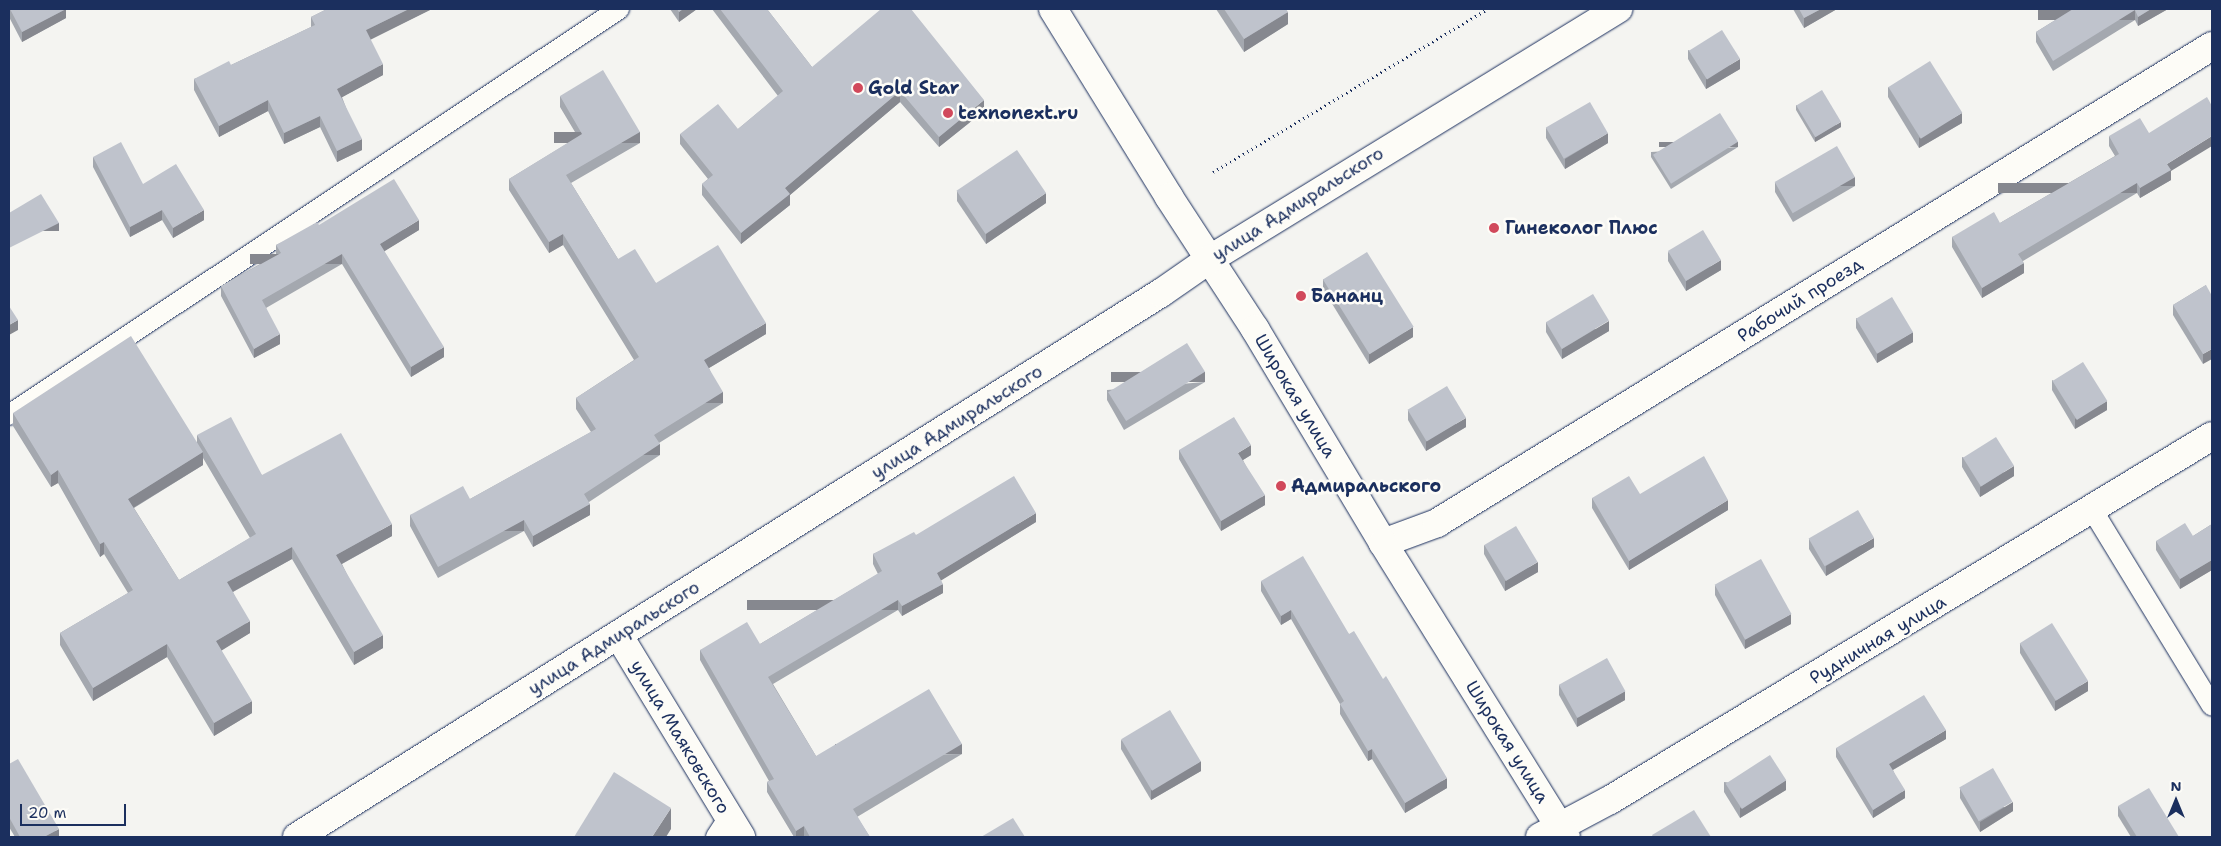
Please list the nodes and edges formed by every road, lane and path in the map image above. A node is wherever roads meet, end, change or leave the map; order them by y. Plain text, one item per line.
1 (619, 9) edge
2 (1053, 9) edge
3 (1488, 9) edge
4 (1618, 9) edge
5 (2212, 46) edge
6 (1213, 172) dead end
7 (1210, 258) junction
8 (9, 415) edge
9 (2212, 436) edge
10 (2093, 511) junction
11 (1383, 543) junction
12 (619, 636) junction
13 (2212, 706) edge
14 (729, 830) edge
15 (1555, 833) edge
16 (296, 837) edge

1 - 8 lane
2 - 7 street, Широкая улица
3 - 6 path
4 - 7 street, улица Адмиральского
5 - 11 street, Рабочий проезд
7 - 11 street, Широкая улица
7 - 12 street, улица Адмиральского
9 - 10 street, Рудничная улица
10 - 13 lane
10 - 15 street, Рудничная улица
11 - 15 street, Широкая улица
12 - 14 street, улица Маяковского
12 - 16 street, улица Адмиральского

